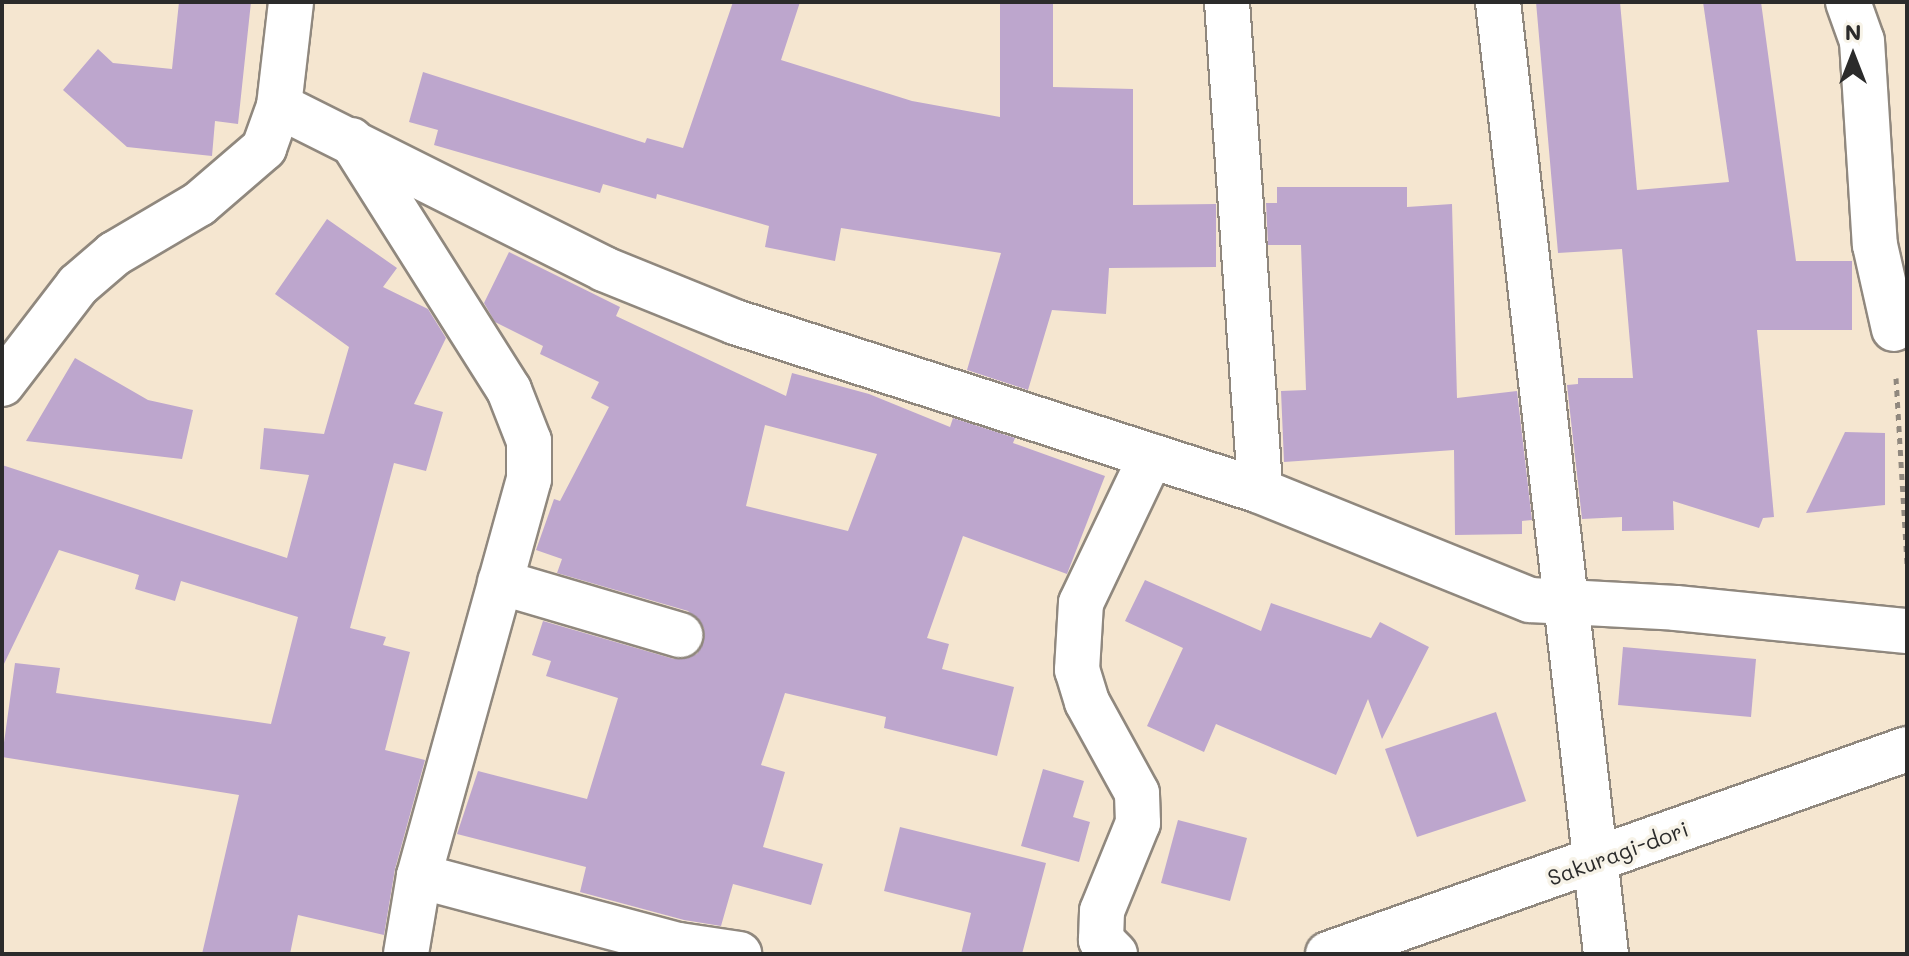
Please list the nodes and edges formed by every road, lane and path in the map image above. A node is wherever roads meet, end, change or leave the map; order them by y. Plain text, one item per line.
1 (291, 2) edge
2 (1227, 2) edge
3 (1498, 2) edge
4 (1848, 2) edge
5 (279, 106) junction
6 (351, 140) junction
7 (1894, 329) joint
8 (2, 384) edge
9 (1151, 456) junction
10 (1260, 491) junction
11 (1907, 564) edge
12 (500, 582) junction
13 (1570, 604) junction
14 (1907, 631) edge
15 (680, 635) dead end
16 (1907, 749) edge
17 (1599, 860) junction
18 (419, 876) junction
19 (406, 954) edge
20 (739, 954) edge
21 (1115, 954) edge
22 (1328, 954) edge
23 (1606, 954) edge

1 - 5 street
2 - 10 street
3 - 13 street
4 - 7 street
5 - 6 street
5 - 8 street
6 - 9 street
6 - 12 street
7 - 11 path
9 - 10 street
9 - 21 street
10 - 13 street
12 - 15 street
12 - 18 street
13 - 14 street
13 - 17 street
16 - 17 street, Sakuragi-dori
17 - 22 street, Sakuragi-dori
17 - 23 street
18 - 19 street
18 - 20 street

